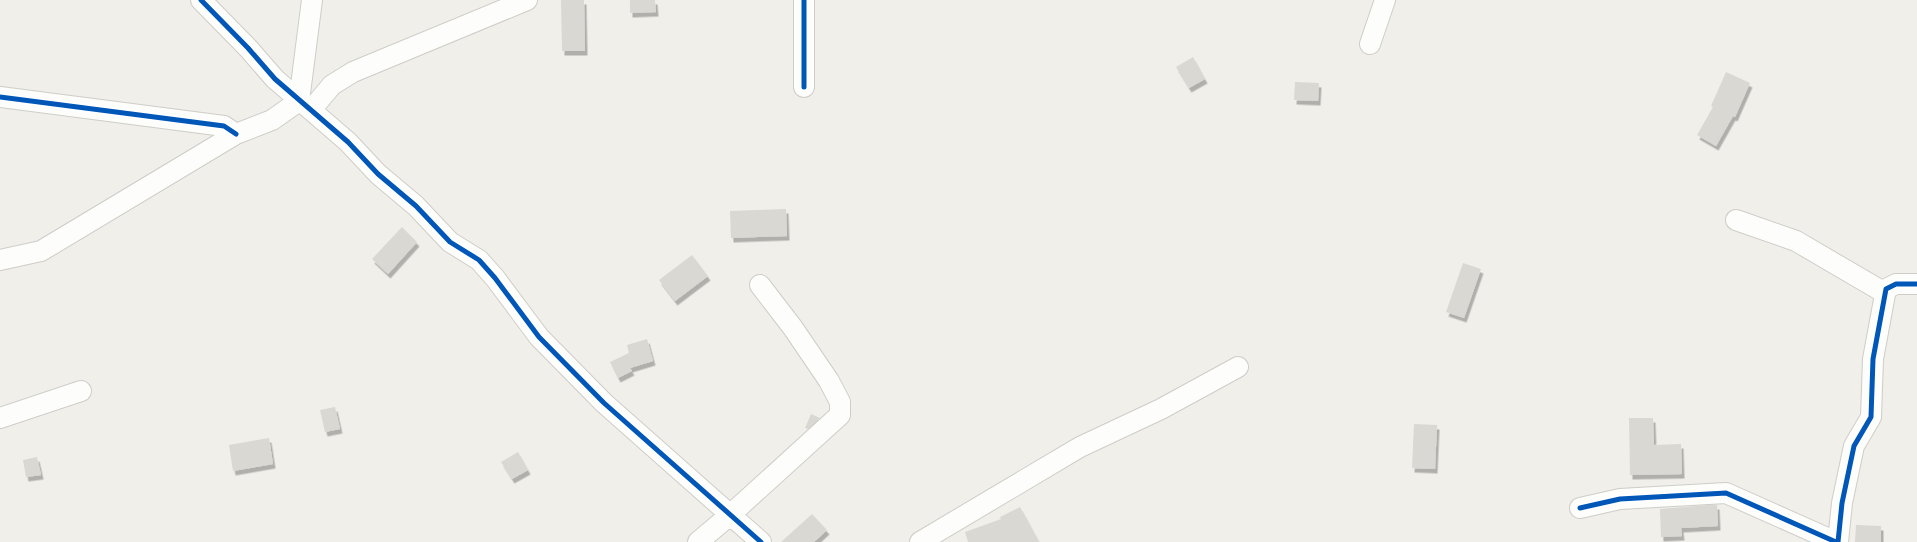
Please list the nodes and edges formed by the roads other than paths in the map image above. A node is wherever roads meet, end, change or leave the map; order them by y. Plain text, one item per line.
1 (201, 0) edge
2 (312, 0) edge
3 (527, 0) edge
4 (804, 0) edge
5 (1385, 0) edge
6 (1370, 44) dead end
7 (804, 88) dead end
8 (0, 97) edge
9 (305, 105) junction
10 (236, 134) junction
11 (1736, 220) dead end
12 (0, 260) edge
13 (1917, 284) edge
14 (760, 285) dead end
15 (1886, 289) junction
16 (1238, 367) dead end
17 (81, 391) dead end
18 (0, 418) edge
19 (1580, 508) dead end
20 (730, 515) junction
21 (698, 542) edge
22 (761, 542) edge
23 (920, 542) edge
24 (1837, 542) edge

1 - 9 street
2 - 9 street
3 - 9 street
4 - 7 street
5 - 6 street
8 - 10 street
9 - 10 street
9 - 20 street
10 - 12 street
11 - 15 street
13 - 15 street
14 - 20 street
15 - 24 street
16 - 23 street
17 - 18 street
19 - 24 street
20 - 21 street
20 - 22 street

